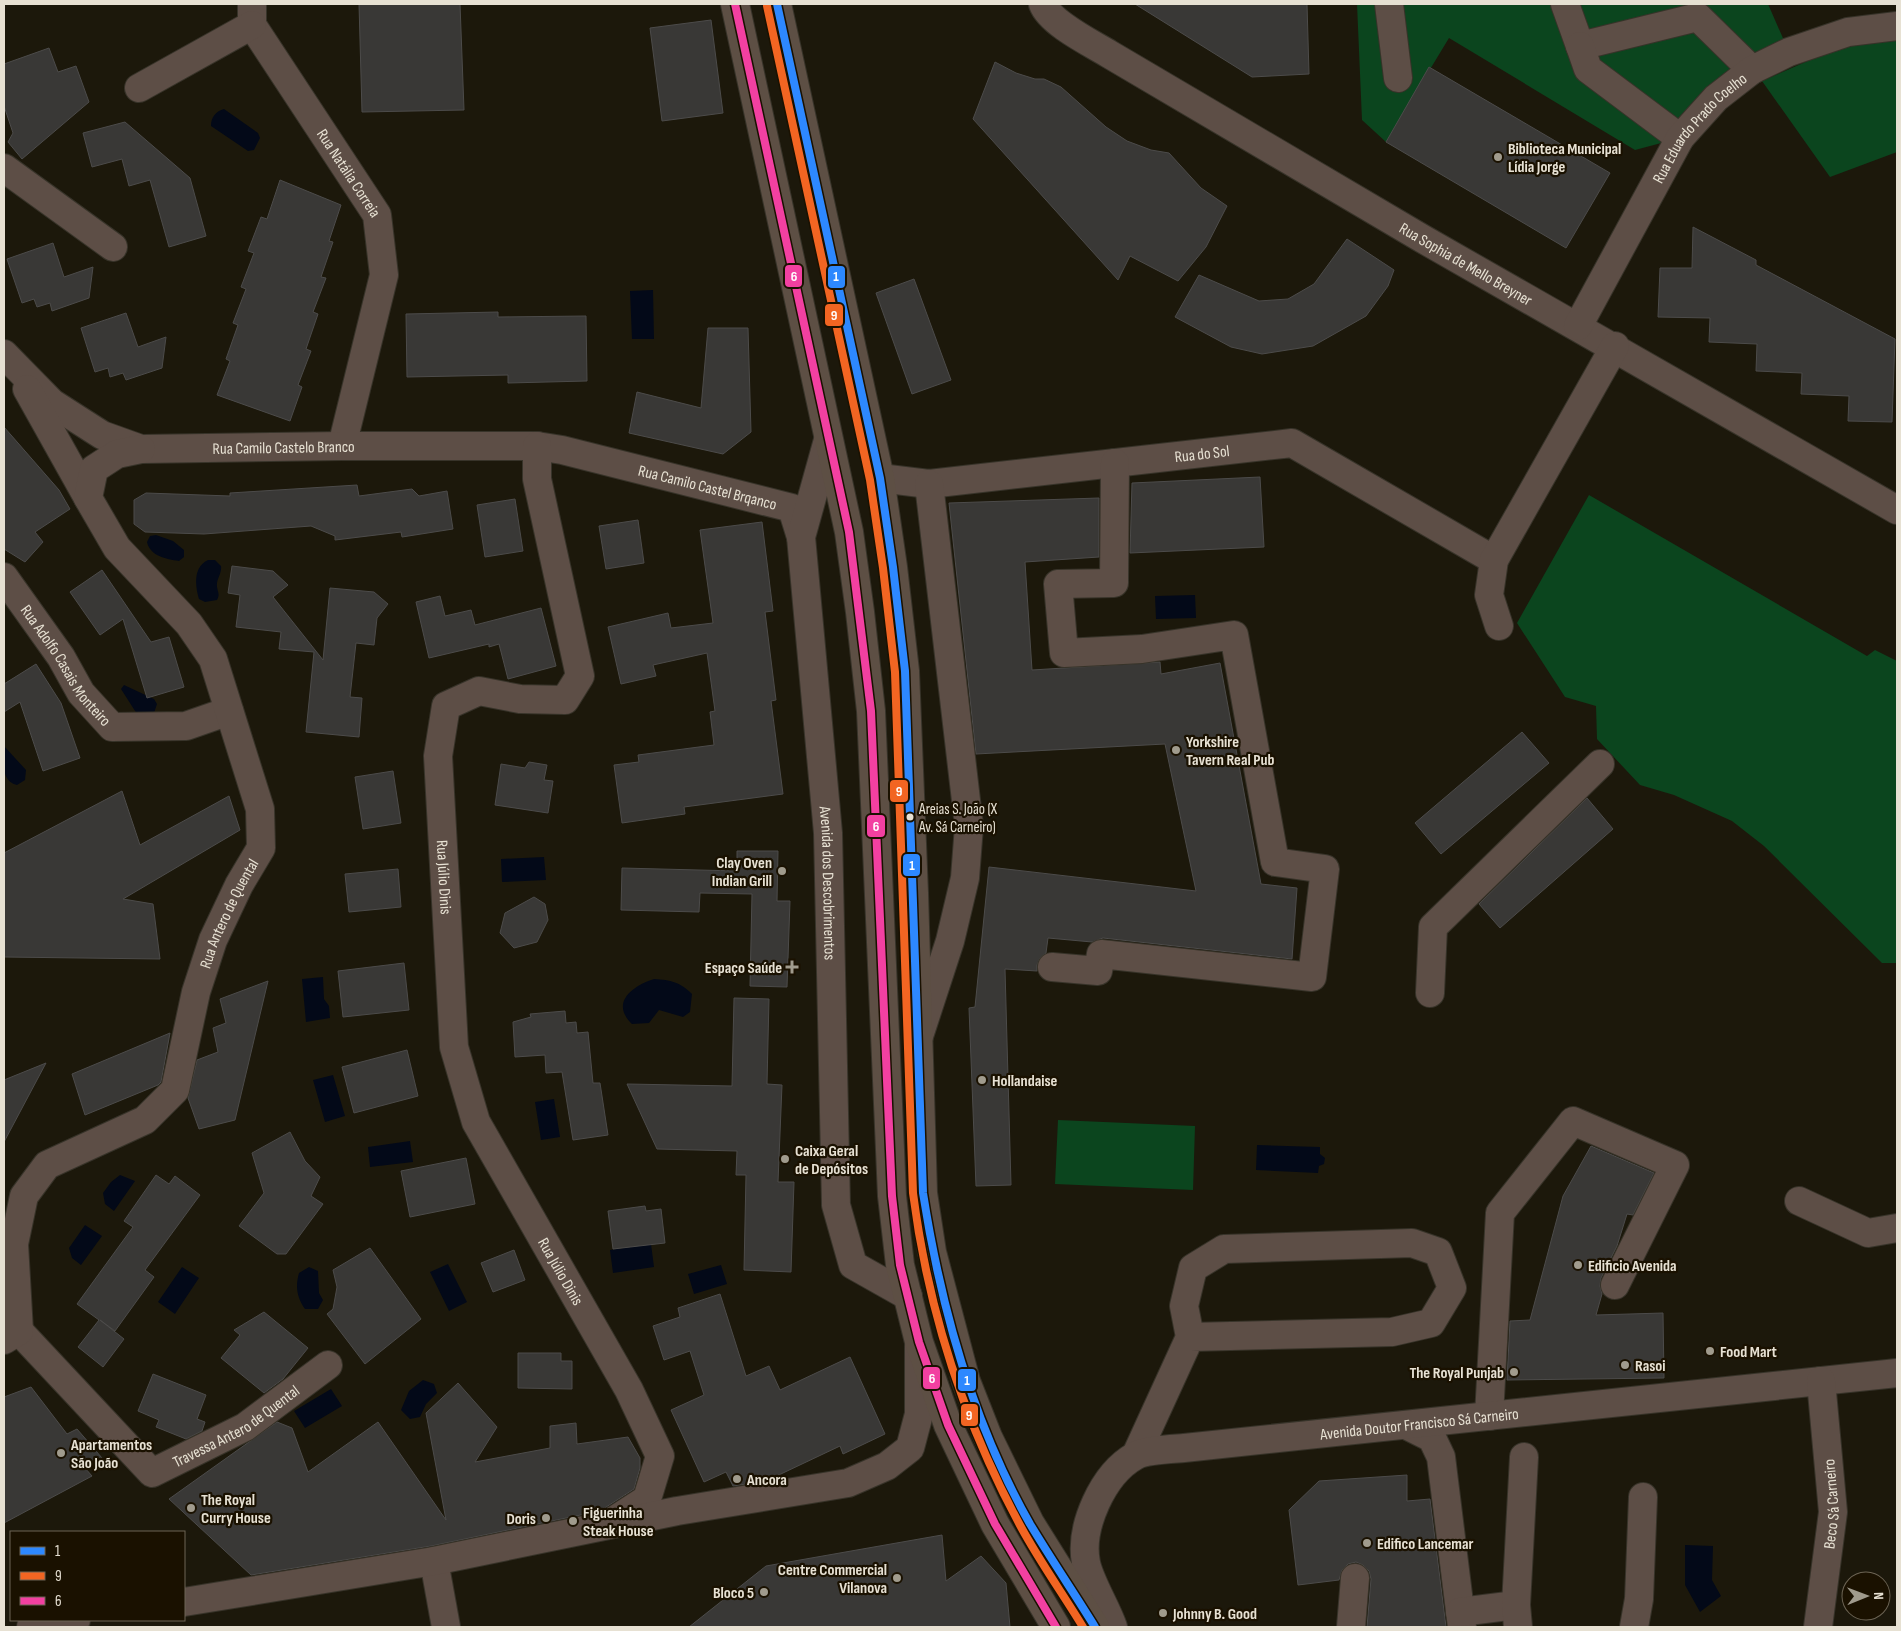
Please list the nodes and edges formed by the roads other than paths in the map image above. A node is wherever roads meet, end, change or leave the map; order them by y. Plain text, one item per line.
1 (735, 4) edge
2 (777, 4) edge
3 (1043, 4) edge
4 (1389, 4) edge
5 (1565, 4) edge
6 (252, 14) edge
7 (1897, 26) edge
8 (1580, 46) junction
9 (1752, 70) junction
10 (1398, 78) dead end
11 (139, 88) dead end
12 (1680, 138) junction
13 (4, 168) edge
14 (113, 246) dead end
15 (1578, 326) junction
16 (1615, 346) junction
17 (8, 359) edge
18 (828, 440) junction
19 (342, 446) junction
20 (537, 446) junction
21 (141, 449) junction
22 (595, 459) joint
23 (1115, 463) junction
24 (880, 478) junction
25 (929, 484) junction
26 (88, 498) junction
27 (1897, 510) edge
28 (801, 537) junction
29 (1494, 560) junction
30 (4, 577) edge
31 (1499, 626) dead end
32 (229, 711) junction
33 (1600, 764) dead end
34 (1052, 967) dead end
35 (1430, 993) dead end
36 (919, 1038) junction
37 (1799, 1201) dead end
38 (1897, 1228) edge
39 (1615, 1285) dead end
40 (908, 1296) junction
41 (11, 1335) edge
42 (1190, 1337) junction
43 (919, 1342) junction
44 (328, 1365) dead end
45 (1897, 1373) edge
46 (1821, 1381) junction
47 (1489, 1416) junction
48 (1406, 1425) junction
49 (1136, 1455) junction
50 (1524, 1457) dead end
51 (1643, 1497) dead end
52 (607, 1525) junction
53 (434, 1561) junction
54 (1355, 1578) dead end
55 (185, 1602) edge
56 (1517, 1616) edge
57 (1461, 1620) edge
58 (70, 1621) edge
59 (31, 1627) edge
60 (446, 1627) edge
61 (1056, 1627) edge
62 (1096, 1627) edge
63 (1113, 1627) edge
64 (1351, 1627) edge
65 (1634, 1627) edge
66 (1818, 1627) edge

1 - 18 main road, Avenida dos Descobrimentos
2 - 24 main road
3 - 15 street, Rua Sophia de Mello Breyner
4 - 10 street
5 - 8 street
6 - 11 street
6 - 19 street, Rua Natália Correia
7 - 9 street, Rua Eduardo Prado Coelho
8 - 9 street
8 - 12 street
9 - 12 street, Rua Eduardo Prado Coelho
12 - 15 street, Rua Eduardo Prado Coelho
13 - 14 street
15 - 16 street, Rua Sophia de Mello Breyner
16 - 27 street, Rua Sophia de Mello Breyner
16 - 29 street
17 - 21 street, Rua Camilo Castelo Branco
17 - 26 street, Rua Antero de Quental
18 - 28 street, Avenida dos Descobrimentos
18 - 40 main road, Avenida dos Descobrimentos
19 - 20 street, Rua Camilo Castelo Branco
19 - 21 street, Rua Camilo Castelo Branco
20 - 22 street, Rua Camilo Castelo Branco
20 - 52 street, Rua Júlio Dinis
21 - 26 street
22 - 28 street, Rua Camilo Castel Brqanco
23 - 25 street, Rua do Sol
23 - 29 street, Rua do Sol
23 - 34 street
24 - 25 street, Rua do Sol
24 - 36 main road
25 - 36 street
26 - 32 street, Rua Antero de Quental
28 - 40 street, Avenida dos Descobrimentos
29 - 31 street
30 - 32 street, Rua Adolfo Casais Monteiro
32 - 41 street, Rua Antero de Quental
33 - 35 street
36 - 62 main road
37 - 38 street
39 - 47 street
40 - 43 main road, Avenida dos Descobrimentos
41 - 44 street, Travessa Antero de Quental
42 - 42 street
42 - 49 street
43 - 52 street
43 - 61 main road, Avenida dos Descobrimentos
45 - 46 street, Avenida Doutor Francisco Sá Carneiro
46 - 47 street, Avenida Doutor Francisco Sá Carneiro
46 - 66 street, Beco Sá Carneiro
47 - 48 street, Avenida Doutor Francisco Sá Carneiro
48 - 49 street, Avenida Doutor Francisco Sá Carneiro
48 - 57 street
49 - 63 street
50 - 56 street
51 - 65 street
52 - 53 street
53 - 55 street
53 - 60 street
54 - 64 street
56 - 57 street
58 - 59 street

